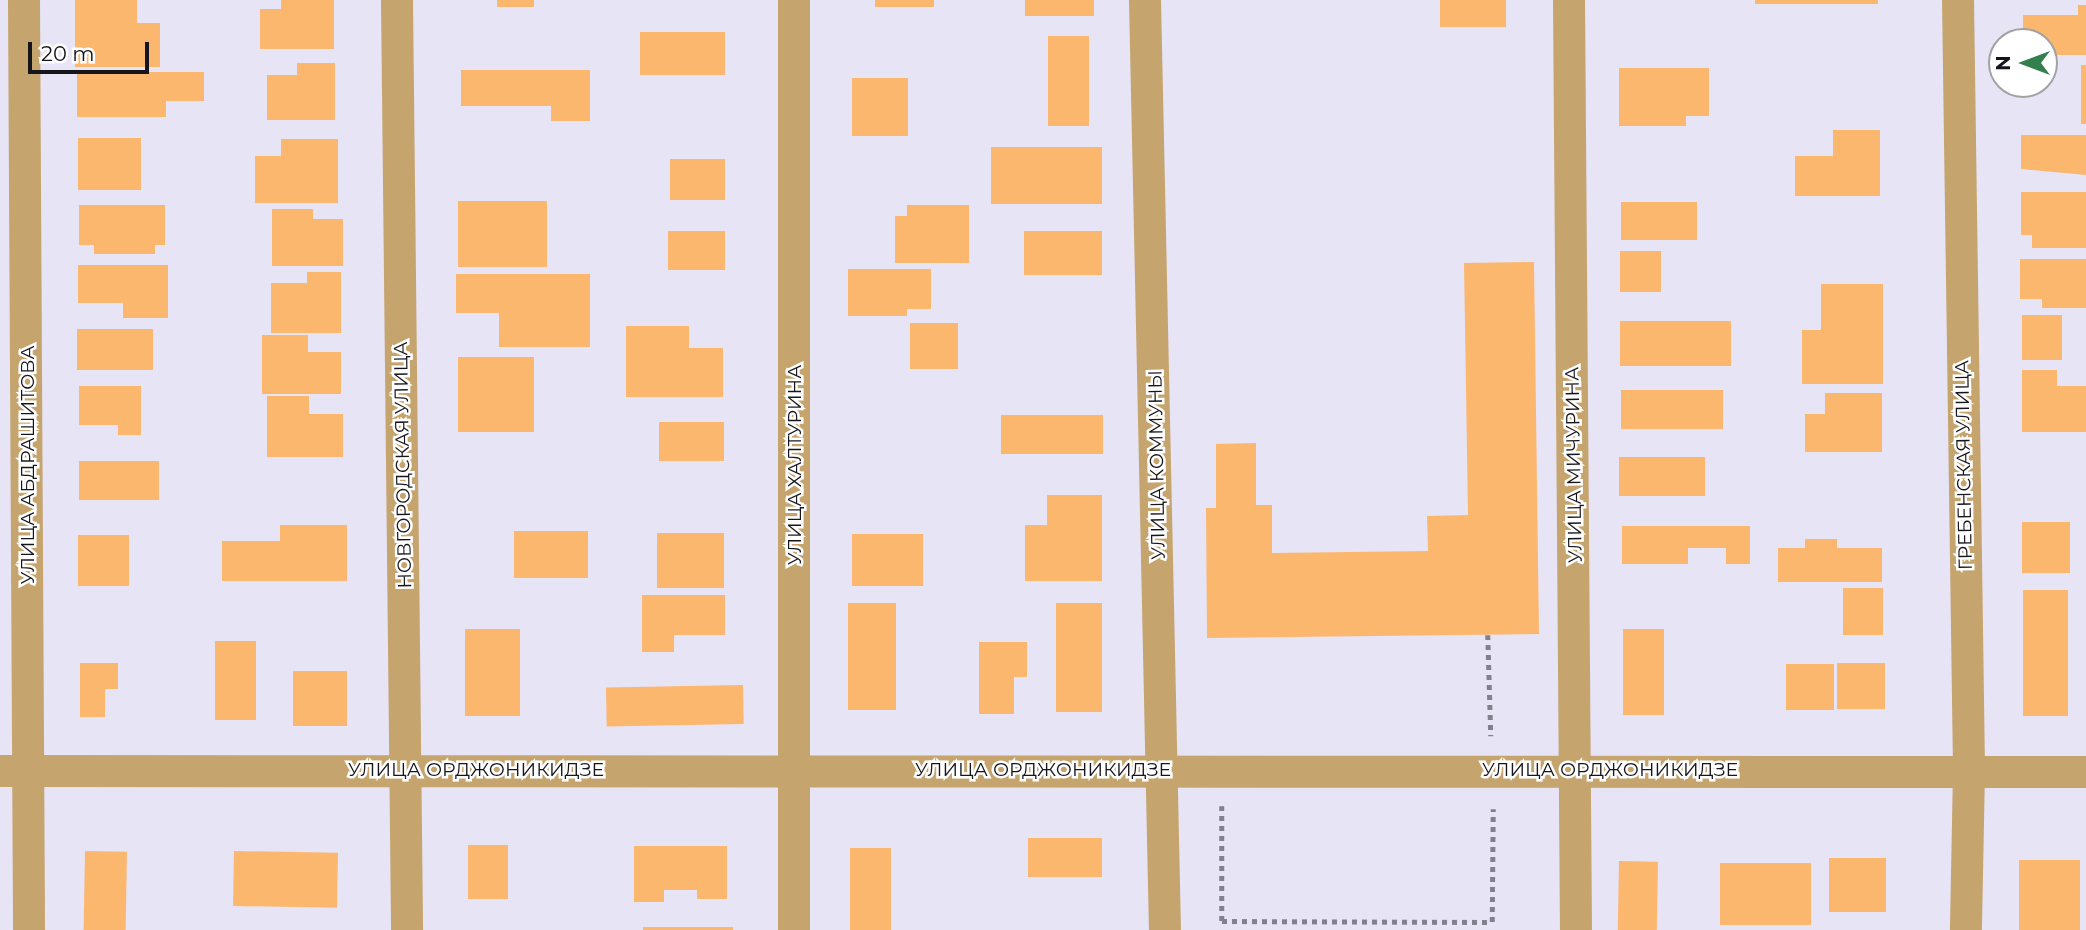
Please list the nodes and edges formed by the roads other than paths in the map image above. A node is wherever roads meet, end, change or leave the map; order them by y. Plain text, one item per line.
1 (24, 0) edge
2 (397, 0) edge
3 (794, 0) edge
4 (1145, 0) edge
5 (1569, 0) edge
6 (1958, 0) edge
7 (407, 770) junction
8 (796, 770) junction
9 (1164, 770) junction
10 (1577, 770) junction
11 (1969, 770) junction
12 (15, 771) edge
13 (2086, 772) edge
14 (29, 930) edge
15 (407, 930) edge
16 (794, 930) edge
17 (1165, 930) edge
18 (1576, 930) edge
19 (1966, 930) edge

1 - 12 street, УЛИЦА АБДРАШИТОВА
2 - 7 street, НОВГОРОДСКАЯ УЛИЦА
3 - 8 street, УЛИЦА ХАЛТУРИНА
4 - 9 street, УЛИЦА КОММУНЫ
5 - 10 street, УЛИЦА МИЧУРИНА
6 - 11 street, ГРЕБЕНСКАЯ УЛИЦА
7 - 8 street, УЛИЦА ОРДЖОНИКИДЗЕ
7 - 12 street, УЛИЦА ОРДЖОНИКИДЗЕ
7 - 15 street, НОВГОРОДСКАЯ УЛИЦА
8 - 9 street, УЛИЦА ОРДЖОНИКИДЗЕ
8 - 16 street, УЛИЦА ХАЛТУРИНА
9 - 10 street, УЛИЦА ОРДЖОНИКИДЗЕ
9 - 17 street, УЛИЦА КОММУНЫ
10 - 11 street, УЛИЦА ОРДЖОНИКИДЗЕ
10 - 18 street, УЛИЦА МИЧУРИНА
11 - 13 street, УЛИЦА ОРДЖОНИКИДЗЕ
11 - 19 street, ГРЕБЕНСКАЯ УЛИЦА
12 - 14 street, УЛИЦА АБДРАШИТОВА

